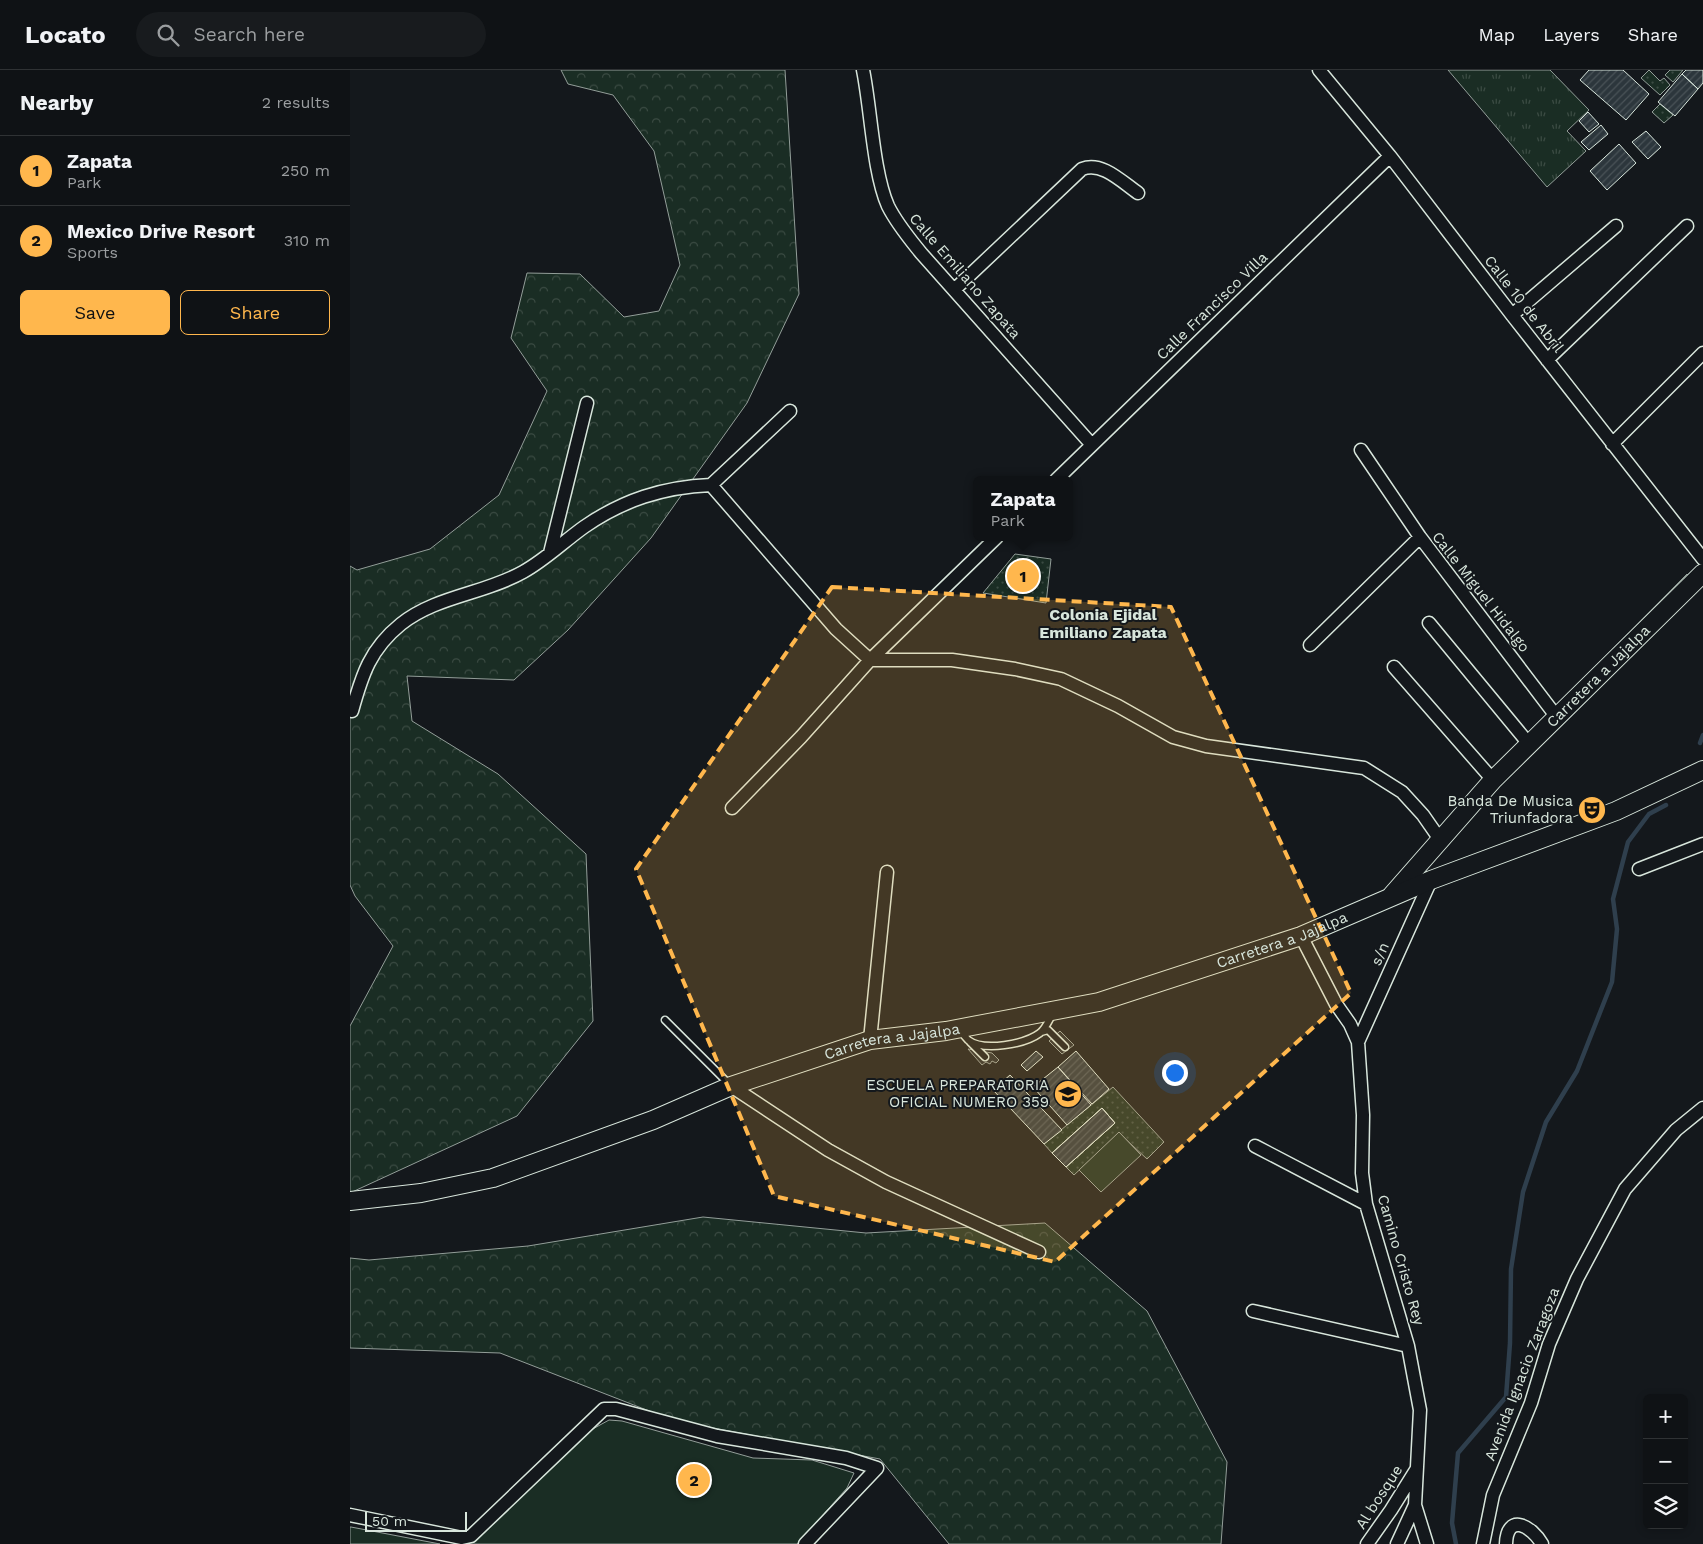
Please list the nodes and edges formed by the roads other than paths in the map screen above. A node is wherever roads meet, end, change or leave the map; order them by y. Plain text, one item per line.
1 (863, 70) edge
2 (1318, 70) edge
3 (1390, 156) junction
4 (1138, 193) dead end
5 (1616, 226) dead end
6 (1687, 226) dead end
7 (954, 290) junction
8 (1512, 315) junction
9 (1703, 353) edge
10 (1547, 360) junction
11 (586, 403) dead end
12 (790, 411) dead end
13 (1612, 444) junction
14 (1092, 445) junction
15 (1361, 450) dead end
16 (1060, 476) edge
17 (711, 486) junction
18 (1420, 537) junction
19 (993, 541) edge
20 (550, 553) junction
21 (1703, 559) edge
22 (1703, 573) edge
23 (1429, 623) dead end
24 (1310, 645) dead end
25 (870, 660) junction
26 (1394, 667) dead end
27 (352, 711) dead end
28 (1556, 716) junction
29 (1529, 744) junction
30 (1703, 770) edge
31 (1493, 780) junction
32 (732, 808) dead end
33 (1439, 838) junction
34 (1703, 844) edge
35 (1639, 870) dead end
36 (887, 872) dead end
37 (1431, 880) junction
38 (1388, 899) junction
39 (1301, 936) junction
40 (1054, 1010) junction
41 (665, 1020) dead end
42 (1040, 1033) junction
43 (964, 1035) junction
44 (870, 1040) junction
45 (1358, 1042) junction
46 (1065, 1047) dead end
47 (985, 1057) dead end
48 (734, 1085) junction
49 (1703, 1108) edge
50 (1255, 1146) dead end
51 (350, 1201) edge
52 (1366, 1204) junction
53 (1039, 1252) dead end
54 (1253, 1310) dead end
55 (1408, 1346) junction
56 (1417, 1468) junction
57 (1415, 1505) junction
58 (350, 1515) edge
59 (805, 1544) edge
60 (1367, 1544) edge
61 (1397, 1544) edge
62 (1427, 1544) edge
63 (1483, 1544) edge
64 (1506, 1544) edge
65 (1542, 1544) edge

1 - 7 street, Calle Emiliano Zapata
2 - 3 street, Calle 10 de Abril
3 - 8 street, Calle 10 de Abril
3 - 14 street, Calle Francisco Villa
4 - 7 street
5 - 8 street
6 - 10 street
7 - 14 street, Calle Emiliano Zapata
8 - 10 street, Calle 10 de Abril
9 - 13 street
10 - 13 street, Calle 10 de Abril
11 - 20 street
12 - 17 street
13 - 21 street, Calle 10 de Abril
14 - 16 street, Calle Francisco Villa
15 - 18 street
17 - 20 street
17 - 25 street
18 - 24 street, Calle Miguel Hidalgo
18 - 28 street, Calle Miguel Hidalgo
19 - 25 street
20 - 27 street
22 - 28 street, Carretera a Jajalpa
23 - 29 street
25 - 32 street
25 - 33 street
26 - 31 street
28 - 29 street, Carretera a Jajalpa
29 - 31 street, Carretera a Jajalpa
30 - 37 street
31 - 33 street, Carretera a Jajalpa
33 - 38 street, Carretera a Jajalpa
34 - 35 street
36 - 44 street
37 - 38 street
37 - 45 street, s/n
38 - 39 street, Carretera a Jajalpa
39 - 40 street, Carretera a Jajalpa
39 - 45 street, Camino Cristo Rey
40 - 42 lane
40 - 43 street, Carretera a Jajalpa
41 - 48 lane
42 - 43 lane
42 - 46 lane
43 - 44 street, Carretera a Jajalpa
43 - 47 lane
44 - 48 street, Carretera a Jajalpa
45 - 52 street, Camino Cristo Rey
48 - 51 street, Carretera a Jajalpa
48 - 53 street
49 - 63 street, Avenida Ignacio Zaragoza
50 - 52 street
52 - 55 street, Camino Cristo Rey
54 - 55 street
55 - 56 street, Camino Cristo Rey
56 - 57 street, Camino Cristo Rey
56 - 60 street, Al bosque
57 - 61 street
57 - 62 street, Camino Cristo Rey
58 - 59 street
64 - 65 street

